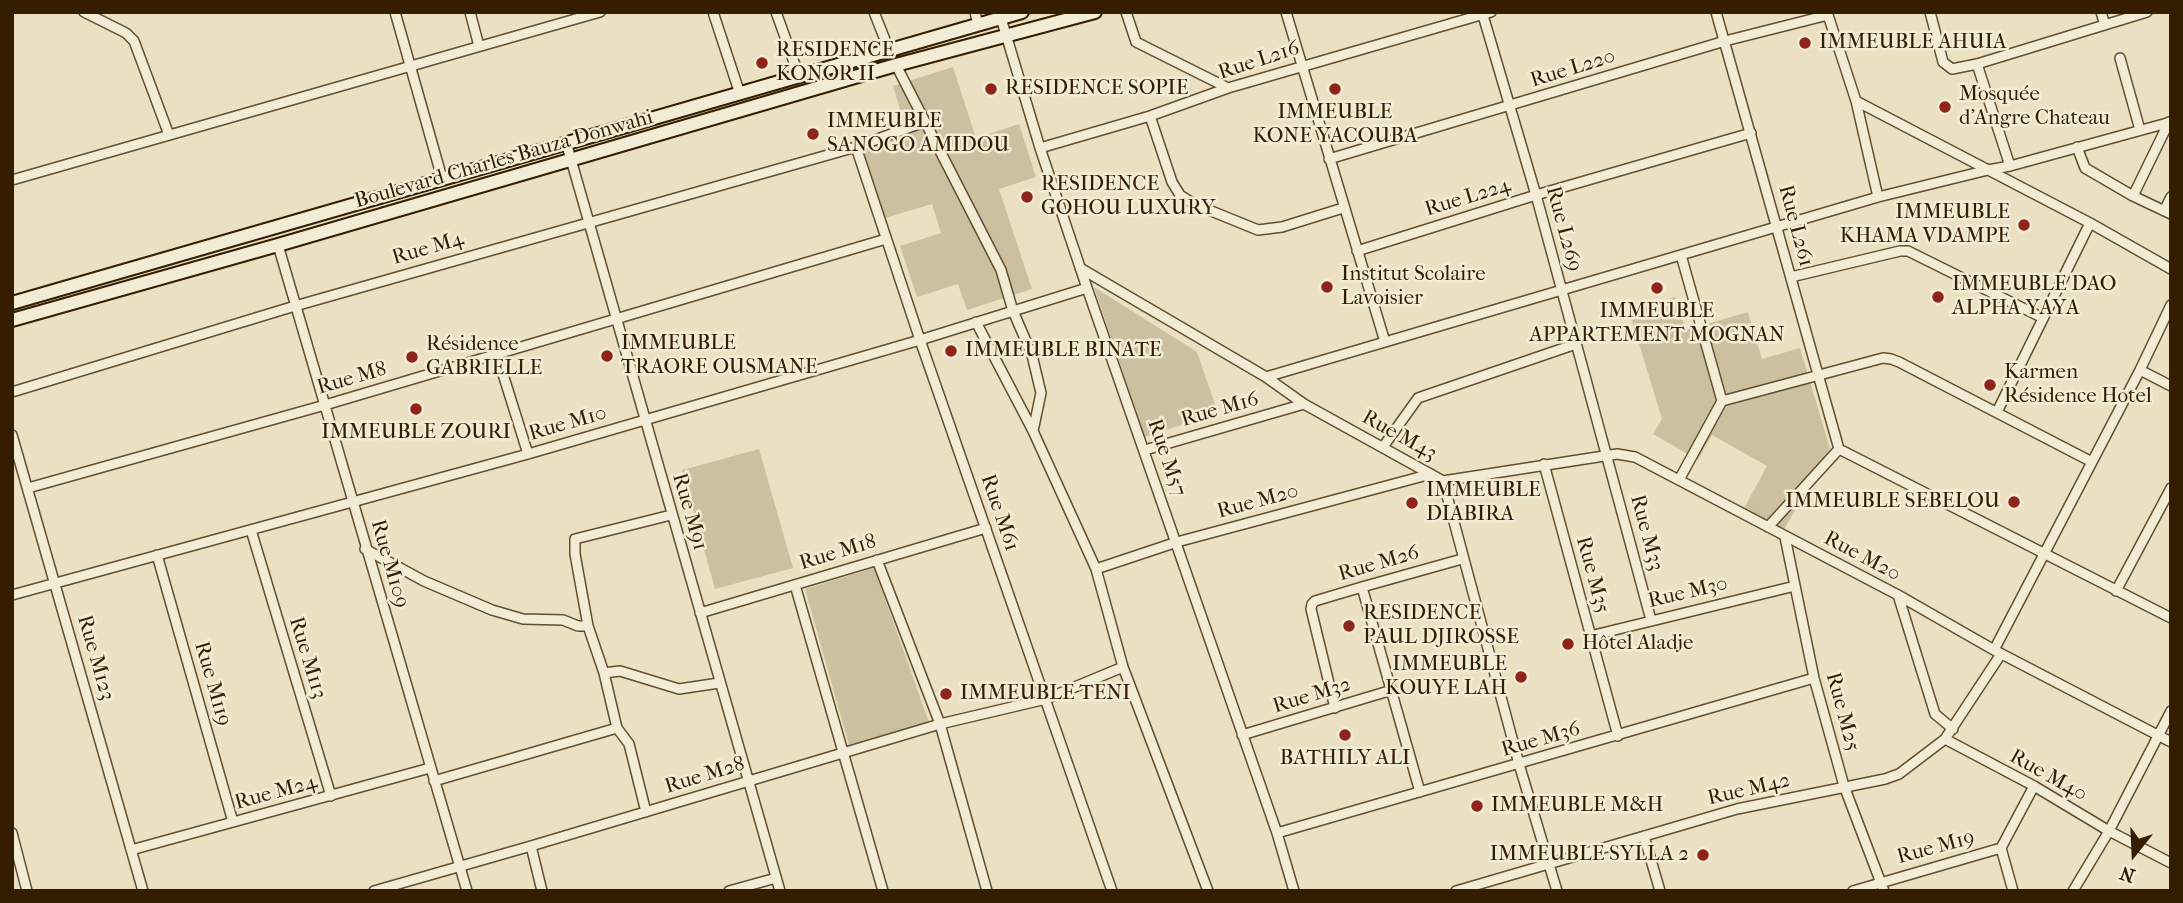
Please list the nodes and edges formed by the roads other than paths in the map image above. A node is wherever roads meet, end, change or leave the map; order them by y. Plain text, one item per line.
1 (84, 12) edge
2 (395, 12) edge
3 (470, 12) edge
4 (600, 12) edge
5 (713, 12) edge
6 (776, 12) edge
7 (874, 12) edge
8 (1022, 12) edge
9 (1095, 12) edge
10 (1126, 12) edge
11 (1286, 12) edge
12 (1716, 12) edge
13 (1930, 12) edge
14 (2101, 12) edge
15 (2147, 12) edge
16 (1485, 13) edge
17 (1828, 14) edge
18 (1001, 18) junction
19 (976, 19) edge
20 (2105, 25) junction
21 (1007, 36) junction
22 (1725, 41) junction
23 (480, 46) junction
24 (889, 50) junction
25 (2120, 58) dead end
26 (1977, 64) junction
27 (411, 65) junction
28 (896, 65) junction
29 (1302, 66) junction
30 (799, 76) junction
31 (1228, 88) junction
32 (740, 94) junction
33 (1856, 101) junction
34 (1510, 106) junction
35 (1150, 116) junction
36 (924, 122) junction
37 (2170, 122) edge
38 (2140, 130) junction
39 (1751, 133) junction
40 (169, 135) junction
41 (566, 142) junction
42 (856, 147) junction
43 (2077, 147) junction
44 (1040, 148) junction
45 (1329, 159) junction
46 (571, 161) junction
47 (2010, 166) junction
48 (1988, 170) junction
49 (442, 178) junction
50 (12, 180) edge
51 (1536, 195) junction
52 (2133, 196) junction
53 (1878, 197) junction
54 (2171, 197) edge
55 (1343, 208) junction
56 (2168, 212) edge
57 (589, 221) junction
58 (2090, 223) junction
59 (1777, 226) junction
60 (886, 239) junction
61 (278, 245) junction
62 (1357, 251) junction
63 (1681, 255) junction
64 (1080, 268) junction
65 (2171, 269) edge
66 (1791, 277) junction
67 (1087, 288) junction
68 (1562, 290) junction
69 (12, 303) edge
70 (2171, 305) edge
71 (295, 306) junction
72 (1013, 311) junction
73 (2043, 318) junction
74 (616, 319) junction
75 (12, 320) edge
76 (976, 322) junction
77 (920, 340) junction
78 (1385, 342) junction
79 (1576, 344) junction
80 (497, 355) junction
81 (2140, 370) junction
82 (1266, 377) junction
83 (1817, 377) junction
84 (2171, 386) edge
85 (12, 392) edge
86 (1722, 401) junction
87 (1304, 404) junction
88 (325, 405) junction
89 (1997, 412) junction
90 (644, 421) junction
91 (1033, 431) junction
92 (12, 435) edge
93 (1383, 447) junction
94 (1839, 449) junction
95 (1145, 450) junction
96 (528, 454) junction
97 (1607, 456) junction
98 (2092, 462) junction
99 (1544, 464) junction
100 (1431, 474) junction
101 (1679, 480) junction
102 (1443, 481) junction
103 (28, 488) junction
104 (2171, 488) edge
105 (353, 502) junction
106 (671, 515) junction
107 (1768, 527) junction
108 (986, 528) junction
109 (251, 530) junction
110 (1785, 537) junction
111 (1177, 542) junction
112 (365, 549) junction
113 (2044, 553) junction
114 (157, 555) junction
115 (1462, 559) junction
116 (877, 560) junction
117 (1096, 569) junction
118 (56, 583) junction
119 (794, 584) junction
120 (1794, 586) junction
121 (1362, 587) junction
122 (2116, 592) junction
123 (12, 595) edge
124 (1898, 595) junction
125 (700, 613) junction
126 (2171, 618) edge
127 (1651, 620) junction
128 (588, 626) junction
129 (1590, 636) junction
130 (1998, 652) junction
131 (1123, 667) junction
132 (604, 673) junction
133 (1814, 678) junction
134 (719, 683) junction
135 (1392, 690) junction
136 (1046, 699) junction
137 (1335, 708) junction
138 (2171, 711) edge
139 (940, 724) junction
140 (617, 728) junction
141 (1953, 729) junction
142 (1242, 735) junction
143 (2158, 735) junction
144 (1618, 736) junction
145 (1945, 739) junction
146 (2171, 742) edge
147 (844, 753) junction
148 (1519, 764) junction
149 (430, 768) junction
150 (434, 781) junction
151 (747, 782) junction
152 (1844, 786) junction
153 (2034, 786) junction
154 (1420, 792) junction
155 (331, 796) junction
156 (646, 812) junction
157 (233, 822) junction
158 (2109, 831) junction
159 (12, 833) edge
160 (1277, 834) junction
161 (1644, 836) junction
162 (531, 846) junction
163 (2001, 848) junction
164 (131, 850) junction
165 (2171, 863) edge
166 (1550, 865) junction
167 (459, 866) junction
168 (776, 878) junction
169 (1883, 886) edge
170 (27, 891) edge
171 (143, 891) edge
172 (374, 891) edge
173 (467, 891) edge
174 (542, 891) edge
175 (729, 891) edge
176 (780, 891) edge
177 (883, 891) edge
178 (987, 891) edge
179 (1112, 891) edge
180 (1208, 891) edge
181 (1294, 891) edge
182 (1455, 891) edge
183 (1558, 891) edge
184 (1660, 891) edge
185 (1853, 891) edge
186 (2012, 891) edge
187 (2073, 891) edge

1 - 40 street
2 - 27 street
3 - 23 street
4 - 23 street
5 - 32 street
6 - 30 street
7 - 24 street
8 - 18 main road, Boulevard Charles Bauza Donwahi
9 - 21 main road, Boulevard Charles Bauza Donwahi
10 - 31 street
11 - 29 street
12 - 22 street, Rue L261
13 - 26 street
14 - 20 street
15 - 20 street
16 - 29 street, Rue L216
16 - 34 street, Rue L269
17 - 22 street, Rue L220
17 - 33 street
18 - 19 main road, Boulevard Charles Bauza Donwahi
18 - 21 street, Rue M57
19 - 24 main road, Boulevard Charles Bauza Donwahi
20 - 26 street
21 - 28 main road, Boulevard Charles Bauza Donwahi
21 - 44 street, Rue M57
22 - 34 street, Rue L220
22 - 39 street, Rue L261
23 - 27 street
24 - 30 main road, Boulevard Charles Bauza Donwahi
25 - 38 street
26 - 47 street
27 - 40 street
27 - 49 street
28 - 36 street
28 - 46 main road, Boulevard Charles Bauza Donwahi
29 - 31 street, Rue L216
29 - 45 street
30 - 32 main road, Boulevard Charles Bauza Donwahi
31 - 35 street, Rue L216
32 - 41 main road, Boulevard Charles Bauza Donwahi
33 - 48 street
33 - 53 street
34 - 45 street, Rue L220
34 - 51 street, Rue L269
35 - 44 street, Rue L216
35 - 55 street
36 - 42 street, Rue M4
36 - 72 street
37 - 38 street
37 - 52 street
38 - 43 street
39 - 51 street, Rue L224
39 - 59 street, Rue L261
40 - 50 street
41 - 46 street, Rue M91
41 - 49 main road, Boulevard Charles Bauza Donwahi
42 - 57 street, Rue M4
42 - 60 street, Rue M61
43 - 47 street
43 - 52 street
44 - 64 street, Rue M57
45 - 55 street
46 - 57 street, Rue M91
46 - 61 main road, Boulevard Charles Bauza Donwahi
47 - 48 street
48 - 53 street
48 - 58 street
49 - 69 main road, Boulevard Charles Bauza Donwahi
51 - 62 street, Rue L224
51 - 68 street, Rue L269
52 - 56 street
53 - 59 street
54 - 56 street
55 - 62 street
57 - 71 street, Rue M4
57 - 74 street, Rue M91
58 - 65 street
58 - 73 street
59 - 63 street
59 - 66 street, Rue L261
60 - 74 street, Rue M8
60 - 77 street, Rue M61
61 - 71 street, Rue M109
61 - 75 main road, Boulevard Charles Bauza Donwahi
62 - 78 street
63 - 68 street
63 - 86 street
64 - 67 street, Rue M57
64 - 82 street, Rue M43
66 - 73 street
66 - 83 street, Rue L261
67 - 72 street, Rue M10
67 - 95 street, Rue M57
68 - 78 street
68 - 79 street, Rue L269
70 - 81 street, Rue M42
71 - 85 street, Rue M4
71 - 88 street, Rue M109
72 - 76 street, Rue M10
72 - 91 street
73 - 89 street
74 - 80 street, Rue M8
74 - 90 street, Rue M91
76 - 77 street, Rue M10
76 - 91 street
77 - 90 street, Rue M10
77 - 108 street, Rue M61
78 - 82 street
79 - 93 street
79 - 97 street, Rue L269
80 - 88 street, Rue M8
80 - 96 street
81 - 84 street
81 - 98 street, Rue M42
82 - 87 street, Rue M43
83 - 86 street
83 - 89 street
83 - 94 street, Rue L261
86 - 101 street
87 - 93 street, Rue M43
87 - 95 street, Rue M16
88 - 103 street, Rue M8
88 - 105 street, Rue M109
89 - 98 street
90 - 96 street, Rue M10
90 - 106 street, Rue M91
91 - 117 street
92 - 103 street, Rue M123
93 - 100 street, Rue M43
94 - 107 street
94 - 113 street
95 - 111 street, Rue M57
96 - 105 street, Rue M10
97 - 99 street, Rue M20
97 - 101 street, Rue M20
97 - 127 street, Rue M33
98 - 113 street, Rue M42
99 - 102 street, Rue M20
99 - 129 street, Rue M35
100 - 102 street, Rue M43
100 - 111 street, Rue M20
101 - 107 street, Rue M20
102 - 115 street, Rue M43
103 - 118 street, Rue M123
104 - 122 street
105 - 109 street, Rue M10
105 - 112 street, Rue M109
106 - 125 street, Rue M91
106 - 128 street
107 - 110 street, Rue M20
108 - 116 street, Rue M18
108 - 136 street, Rue M61
109 - 114 street, Rue M10
109 - 155 street, Rue M113
110 - 120 street, Rue M25
110 - 124 street, Rue M20
111 - 117 street, Rue M20
111 - 142 street, Rue M57
112 - 128 street
112 - 149 street, Rue M109
113 - 122 street
113 - 130 street, Rue M42
114 - 118 street, Rue M10
114 - 157 street, Rue M119
115 - 121 street, Rue M26
115 - 148 street, Rue M43
116 - 119 street, Rue M18
116 - 139 street
117 - 131 street
118 - 123 street, Rue M10
118 - 164 street, Rue M123
119 - 125 street, Rue M18
119 - 147 street
120 - 127 street, Rue M30
120 - 133 street, Rue M25
121 - 135 street
121 - 137 street, Rue M26
122 - 126 street
124 - 130 street, Rue M20
124 - 141 street
125 - 134 street, Rue M91
127 - 129 street, Rue M30
128 - 132 street
129 - 144 street, Rue M35
130 - 141 street, Rue M42
130 - 143 street, Rue M20
131 - 136 street, Rue M28
131 - 180 street
132 - 134 street
132 - 140 street
133 - 144 street, Rue M36
133 - 152 street, Rue M25
134 - 151 street, Rue M91
135 - 137 street, Rue M32
135 - 154 street
136 - 139 street, Rue M28
136 - 179 street, Rue M61
137 - 142 street, Rue M32
138 - 143 street
139 - 147 street, Rue M28
139 - 178 street
140 - 150 street
140 - 156 street
141 - 145 street, Rue M42
142 - 160 street, Rue M57
143 - 146 street, Rue M20
143 - 158 street
144 - 148 street, Rue M36
145 - 152 street, Rue M42
145 - 153 street, Rue M40
147 - 151 street, Rue M28
147 - 177 street
148 - 154 street, Rue M36
148 - 166 street, Rue M43
149 - 150 street, Rue M109
149 - 155 street, Rue M24
150 - 167 street, Rue M109
151 - 156 street, Rue M28
151 - 168 street, Rue M91
152 - 161 street, Rue M42
152 - 169 street, Rue M25
153 - 158 street, Rue M40
153 - 163 street, Rue M19
154 - 160 street, Rue M36
155 - 157 street, Rue M24
156 - 162 street, Rue M28
157 - 164 street, Rue M24
158 - 165 street, Rue M40
158 - 187 street
159 - 170 street
160 - 181 street, Rue M57
161 - 166 street, Rue M42
161 - 184 street
162 - 167 street, Rue M28
162 - 174 street
163 - 169 street, Rue M19
163 - 186 street
164 - 171 street, Rue M123
166 - 182 street, Rue M42
166 - 183 street, Rue M43
167 - 172 street, Rue M28
167 - 173 street, Rue M109
168 - 175 street
168 - 176 street, Rue M91
169 - 185 street, Rue M19

